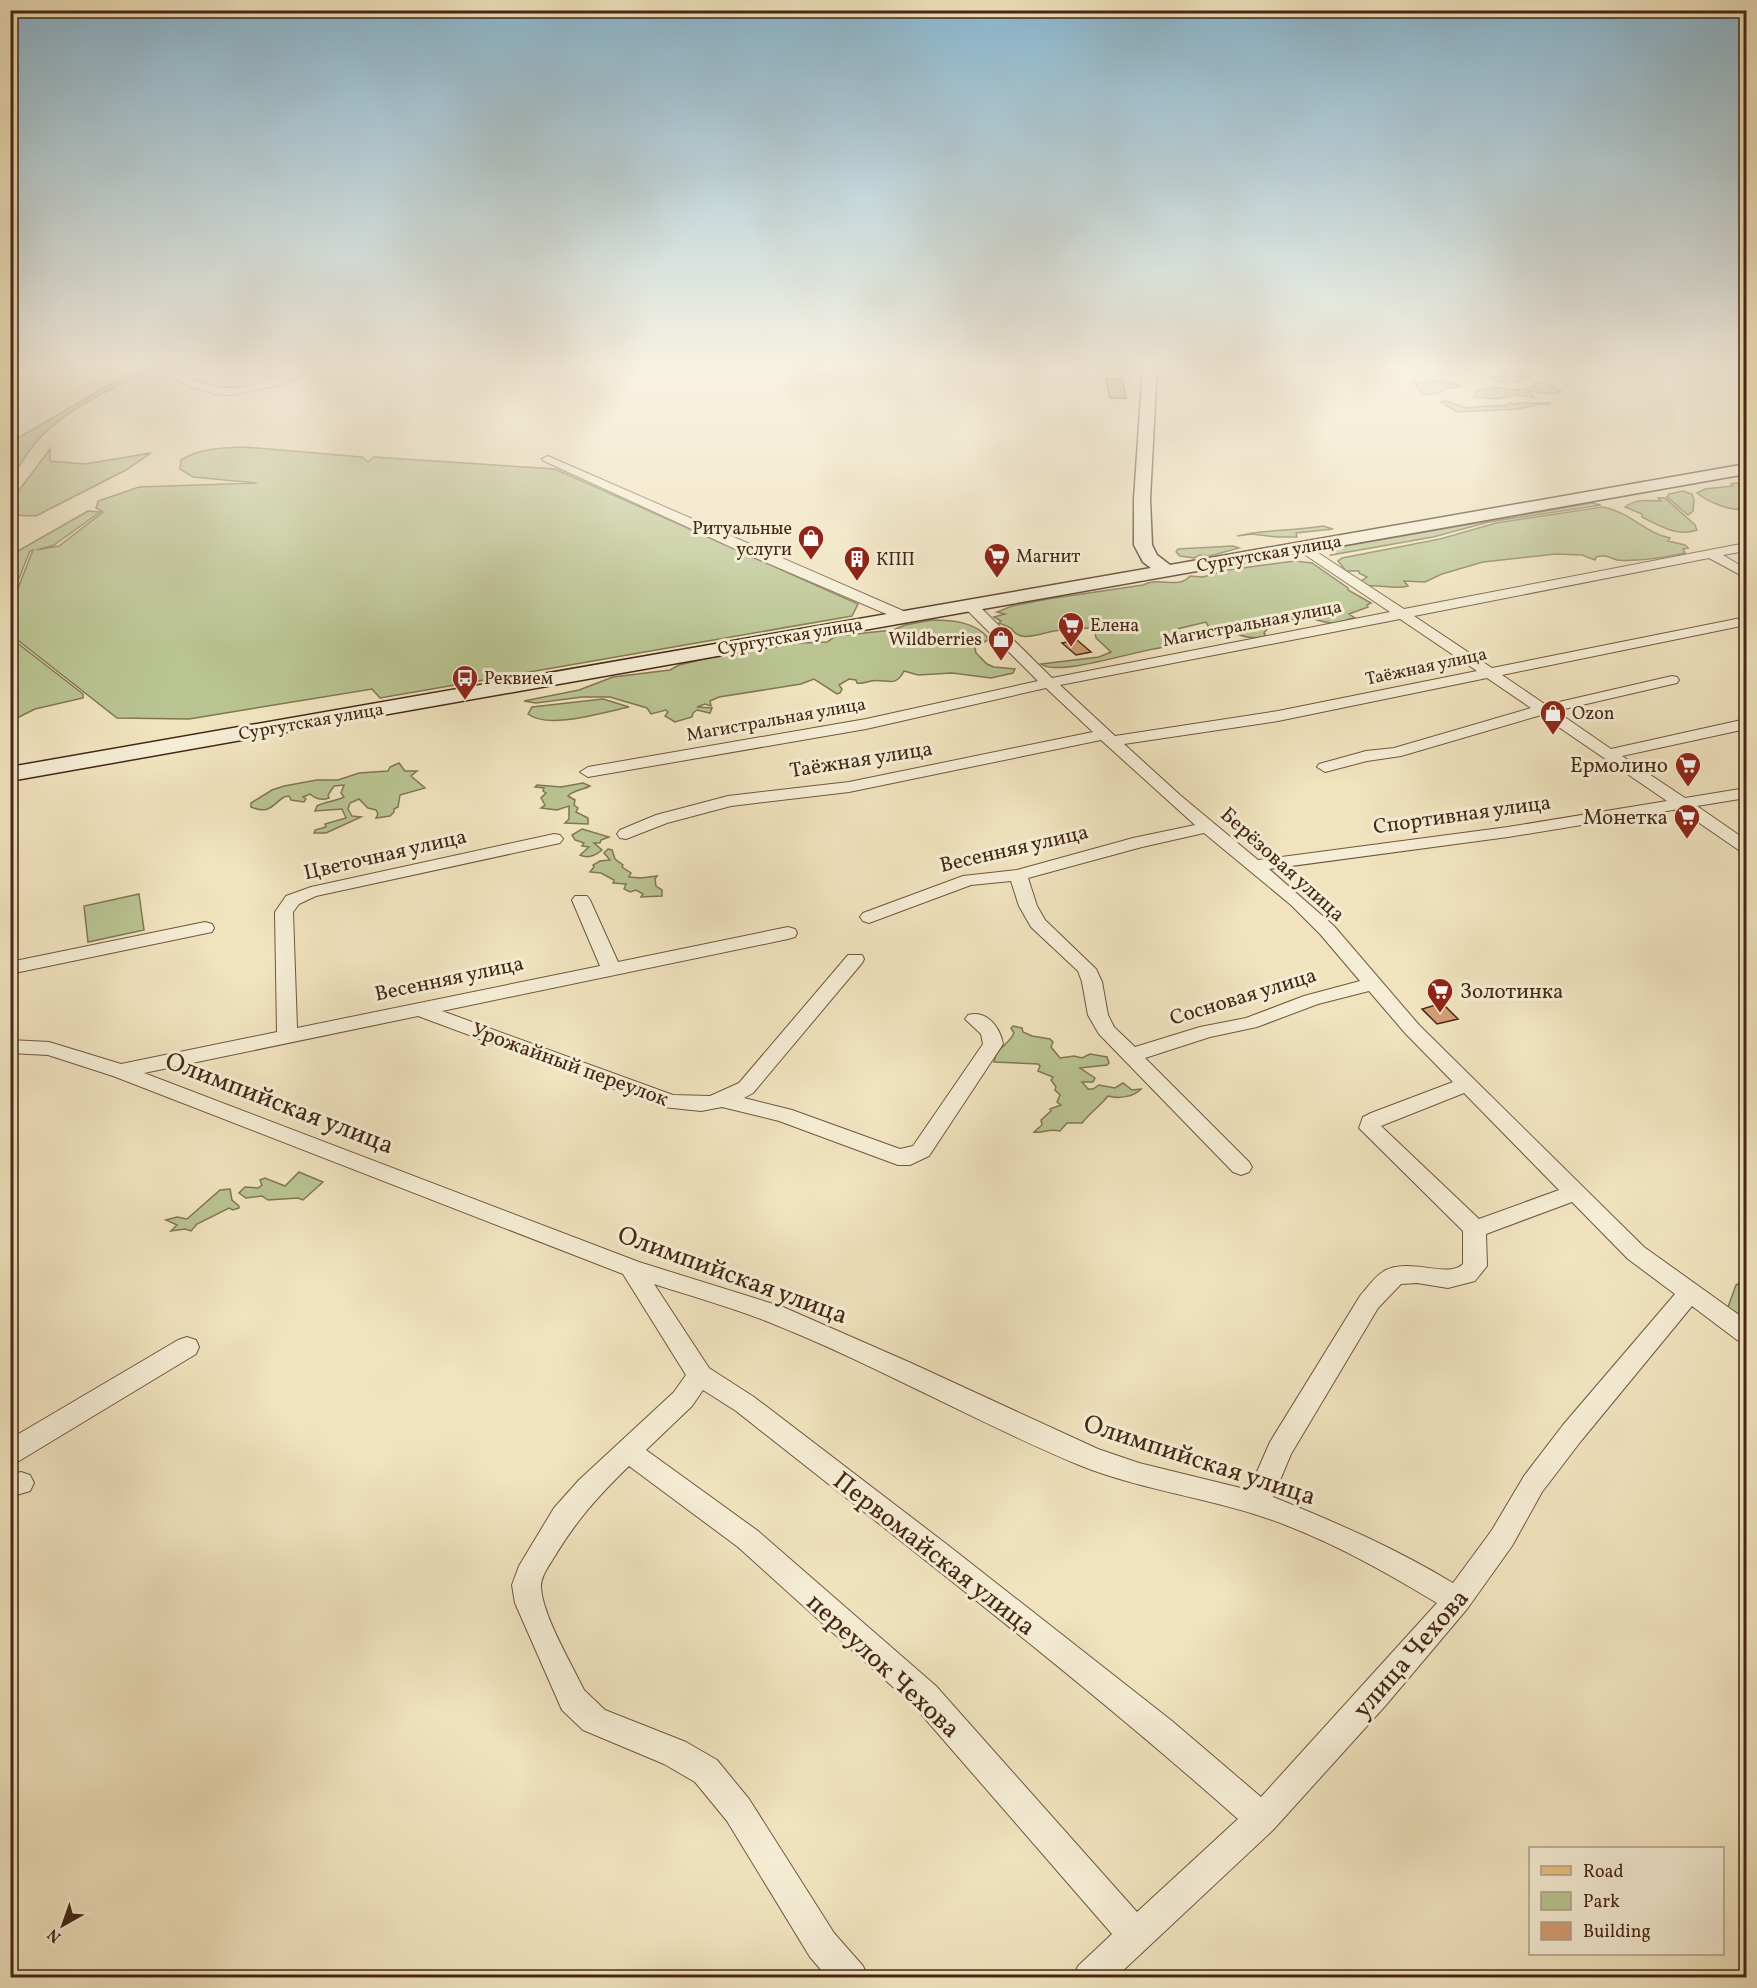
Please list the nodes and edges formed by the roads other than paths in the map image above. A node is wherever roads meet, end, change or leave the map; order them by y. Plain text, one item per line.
1 (548, 459) dead end
2 (1144, 459) edge
3 (1746, 469) edge
4 (1143, 538) junction
5 (1303, 547) junction
6 (1746, 547) edge
7 (1711, 554) junction
8 (1231, 560) junction
9 (1165, 570) junction
10 (1746, 574) edge
11 (1088, 584) junction
12 (969, 604) junction
13 (1401, 614) junction
14 (903, 616) junction
15 (1746, 621) edge
16 (1488, 673) junction
17 (1672, 680) dead end
18 (1049, 682) junction
19 (1542, 710) junction
20 (1746, 724) edge
21 (1109, 737) junction
22 (1609, 754) junction
23 (1325, 767) dead end
24 (588, 772) dead end
25 (10, 774) edge
26 (1746, 793) edge
27 (1678, 802) junction
28 (1207, 827) junction
29 (626, 834) dead end
30 (554, 839) dead end
31 (1746, 847) edge
32 (1254, 866) junction
33 (1018, 875) junction
34 (581, 900) dead end
35 (869, 917) dead end
36 (205, 928) dead end
37 (788, 933) dead end
38 (855, 958) dead end
39 (10, 968) edge
40 (611, 969) junction
41 (1372, 984) junction
42 (418, 1009) junction
43 (975, 1020) dead end
44 (286, 1037) junction
45 (10, 1046) edge
46 (1130, 1056) junction
47 (120, 1071) junction
48 (1467, 1084) junction
49 (725, 1101) junction
50 (1241, 1167) dead end
51 (1575, 1193) junction
52 (1475, 1228) junction
53 (631, 1268) junction
54 (1689, 1293) junction
55 (1746, 1333) edge
56 (188, 1347) dead end
57 (700, 1375) junction
58 (628, 1451) junction
59 (10, 1453) edge
60 (1257, 1503) junction
61 (1457, 1600) junction
62 (1262, 1819) junction
63 (1135, 1935) junction
64 (851, 1977) edge
65 (1090, 1977) edge

1 - 14 street
2 - 4 main road
3 - 5 main road, Сургутская улица
4 - 8 main road
4 - 9 main road
4 - 11 main road
5 - 8 main road, Сургутская улица
5 - 13 street
6 - 7 street, Магистральная улица
7 - 10 street
7 - 13 street, Магистральная улица
8 - 9 main road, Сургутская улица
9 - 11 main road, Сургутская улица
11 - 12 main road, Сургутская улица
12 - 14 main road, Сургутская улица
12 - 18 street, Берёзовая улица
13 - 16 street
13 - 18 street, Магистральная улица
14 - 25 main road, Сургутская улица
15 - 16 street, Таёжная улица
16 - 19 street
16 - 21 street, Таёжная улица
17 - 19 street
18 - 21 street, Берёзовая улица
18 - 24 street, Магистральная улица
19 - 22 street
19 - 23 street
20 - 22 street
21 - 28 street, Берёзовая улица
21 - 29 street, Таёжная улица
22 - 27 street
26 - 27 street, Спортивная улица
27 - 31 street
27 - 32 street, Спортивная улица
28 - 32 street, Берёзовая улица
28 - 33 street, Весенняя улица
30 - 44 street, Цветочная улица
32 - 41 street, Берёзовая улица
33 - 35 street, Весенняя улица
33 - 46 street
34 - 40 street
36 - 39 street
37 - 40 street, Весенняя улица
38 - 49 street
40 - 42 street, Весенняя улица
41 - 46 street, Сосновая улица
41 - 48 street, Берёзовая улица
42 - 44 street, Весенняя улица
42 - 49 street, Урожайный переулок
43 - 49 street
44 - 47 street, Весенняя улица
45 - 47 street, Олимпийская улица
46 - 50 street
47 - 53 street, Олимпийская улица
48 - 51 street, Берёзовая улица
48 - 52 street
51 - 52 street
51 - 54 street, Берёзовая улица
52 - 60 street
53 - 57 street, Первомайская улица
53 - 60 street, Олимпийская улица
54 - 55 street, Берёзовая улица
54 - 61 street, улица Чехова
56 - 59 street
57 - 58 street
57 - 62 street, Первомайская улица
58 - 63 street, переулок Чехова
58 - 64 street
60 - 61 street, Олимпийская улица
61 - 62 street, улица Чехова
62 - 63 street, улица Чехова
63 - 65 street, улица Чехова

